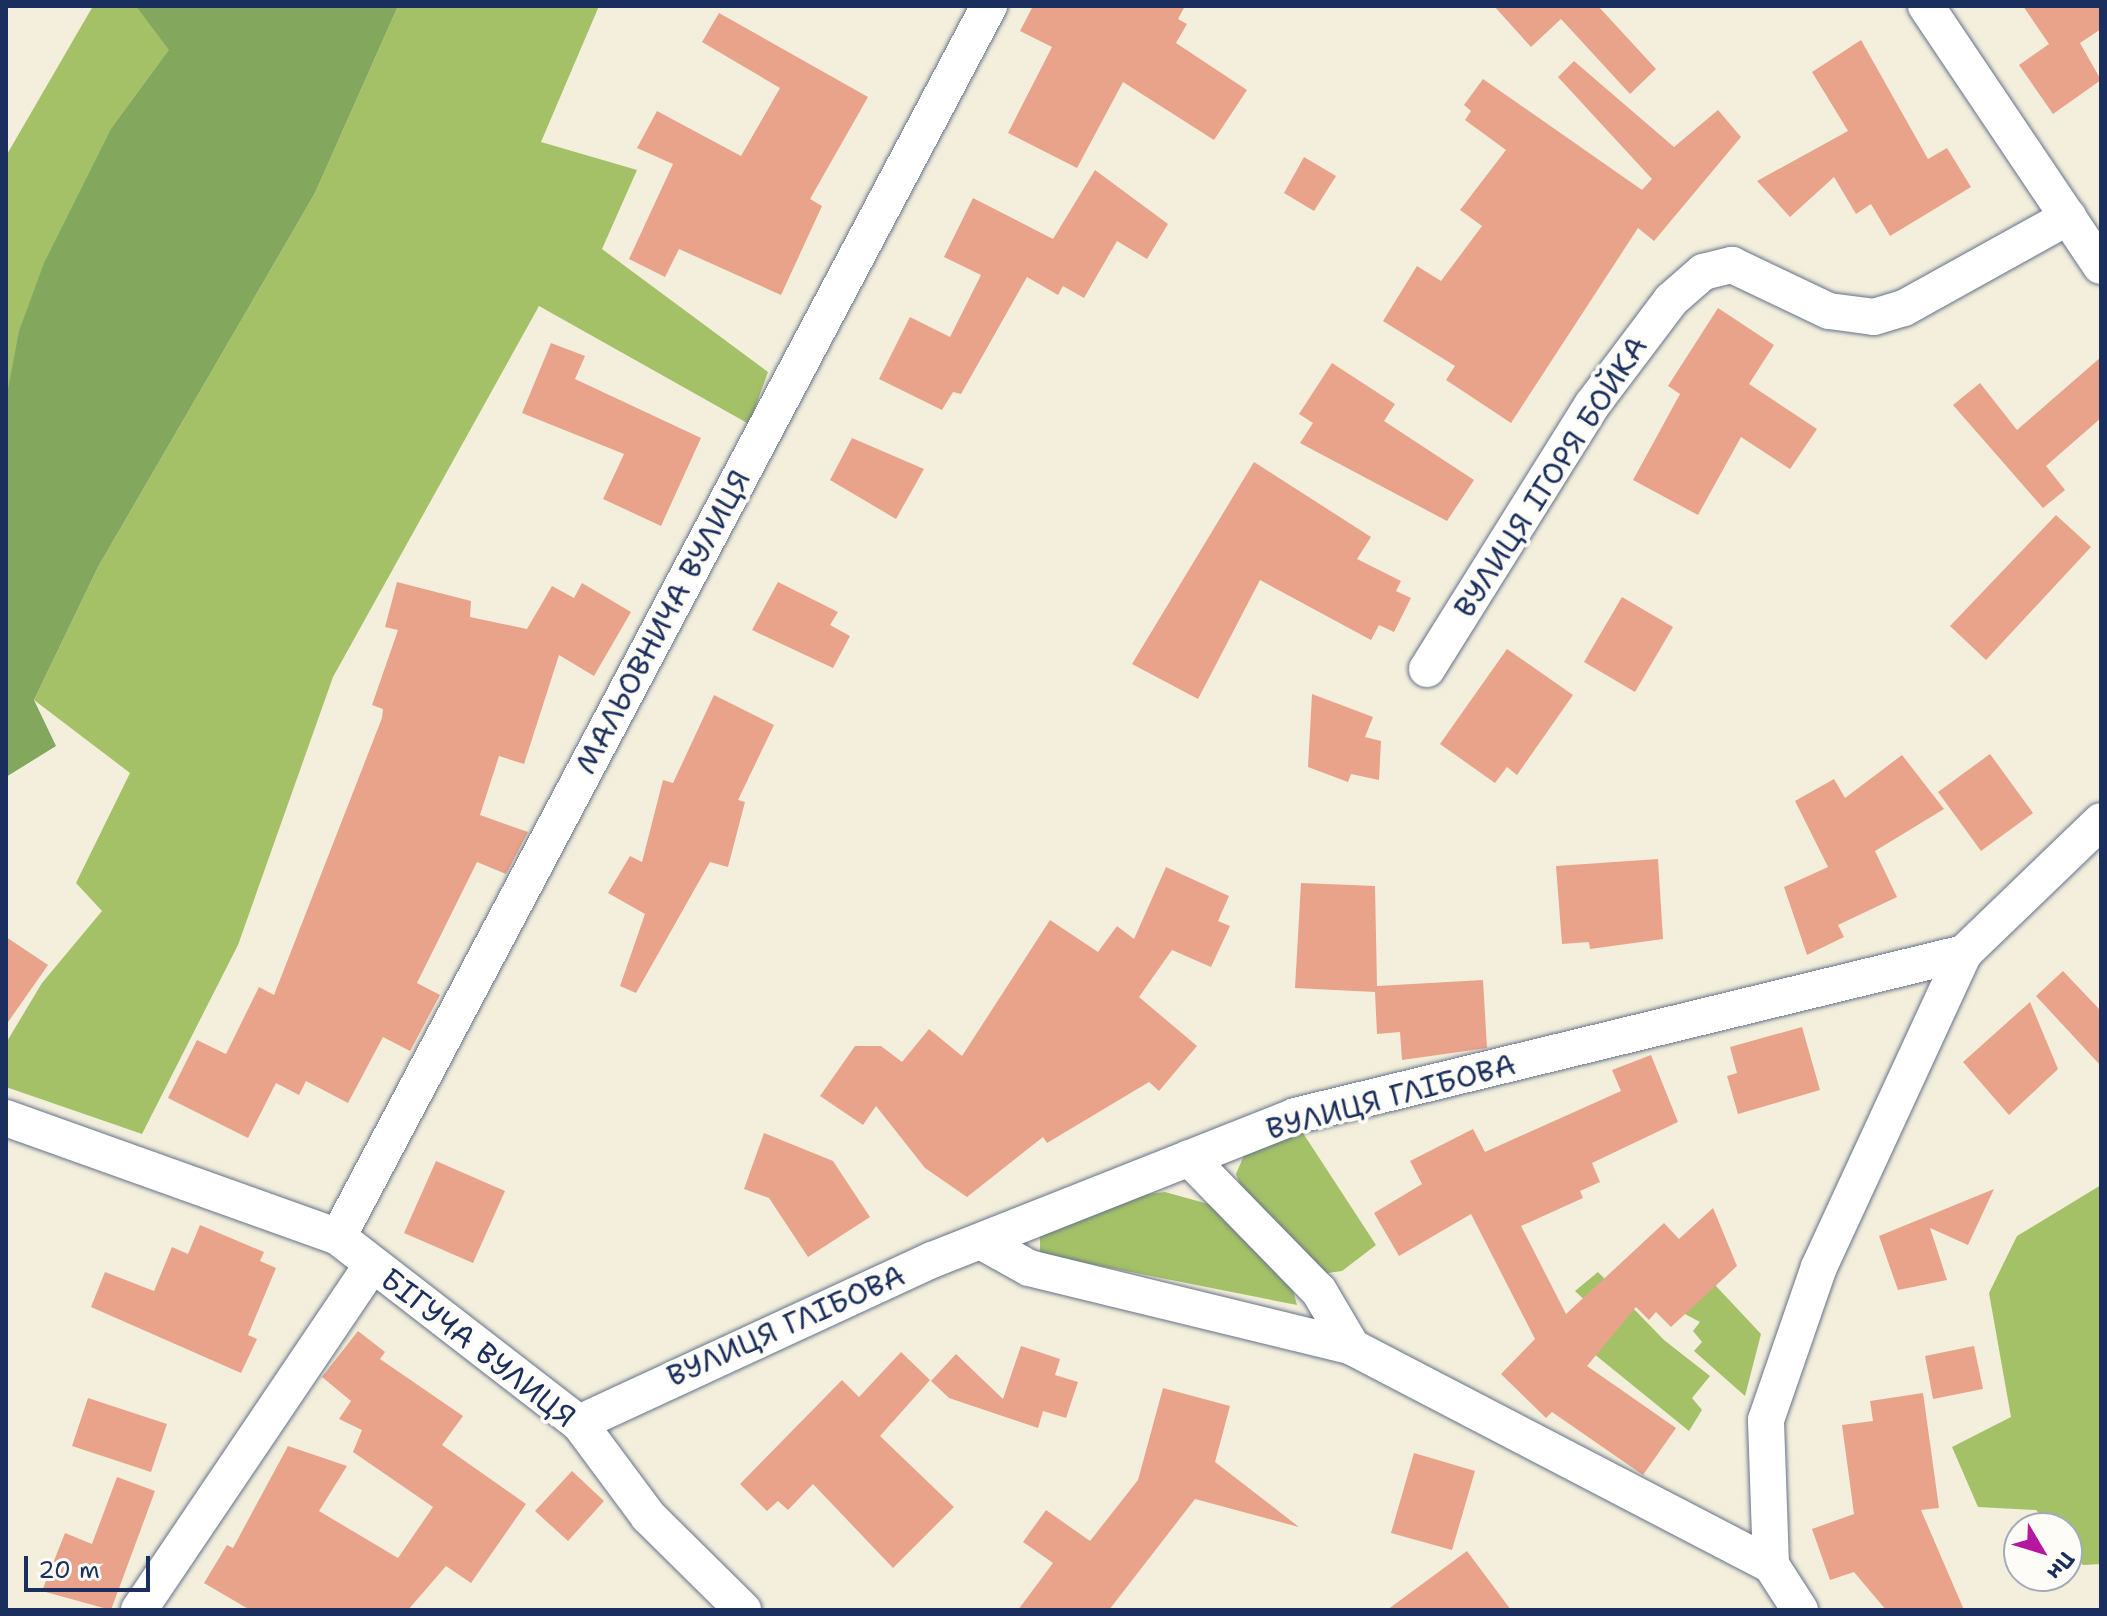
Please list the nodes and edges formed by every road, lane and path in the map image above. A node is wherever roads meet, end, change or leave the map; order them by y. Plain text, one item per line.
1 (989, 6) edge
2 (1926, 6) edge
3 (2068, 217) junction
4 (2101, 266) edge
5 (1427, 669) dead end
6 (2101, 821) edge
7 (1964, 953) junction
8 (6, 1118) edge
9 (1189, 1158) junction
10 (338, 1237) junction
11 (984, 1243) junction
12 (372, 1265) junction
13 (1352, 1347) junction
14 (579, 1423) junction
15 (1771, 1565) junction
16 (139, 1610) edge
17 (743, 1610) edge
18 (1800, 1610) edge

1 - 10 street, МАЛЬОВНИЧА ВУЛИЦЯ
2 - 3 street
3 - 4 street
3 - 5 street, ВУЛИЦЯ ІГОРЯ БОЙКА
6 - 7 street
7 - 9 street, ВУЛИЦЯ ГЛІБОВА
7 - 15 street
8 - 10 street, БІГУЧА ВУЛИЦЯ
9 - 11 street, ВУЛИЦЯ ГЛІБОВА
9 - 13 street
10 - 12 street, БІГУЧА ВУЛИЦЯ
11 - 13 street
11 - 14 street, ВУЛИЦЯ ГЛІБОВА
12 - 14 street, БІГУЧА ВУЛИЦЯ
12 - 16 street, БІГУЧА ВУЛИЦЯ
13 - 15 street
14 - 17 street, БІГУЧА ВУЛИЦЯ
15 - 18 street

